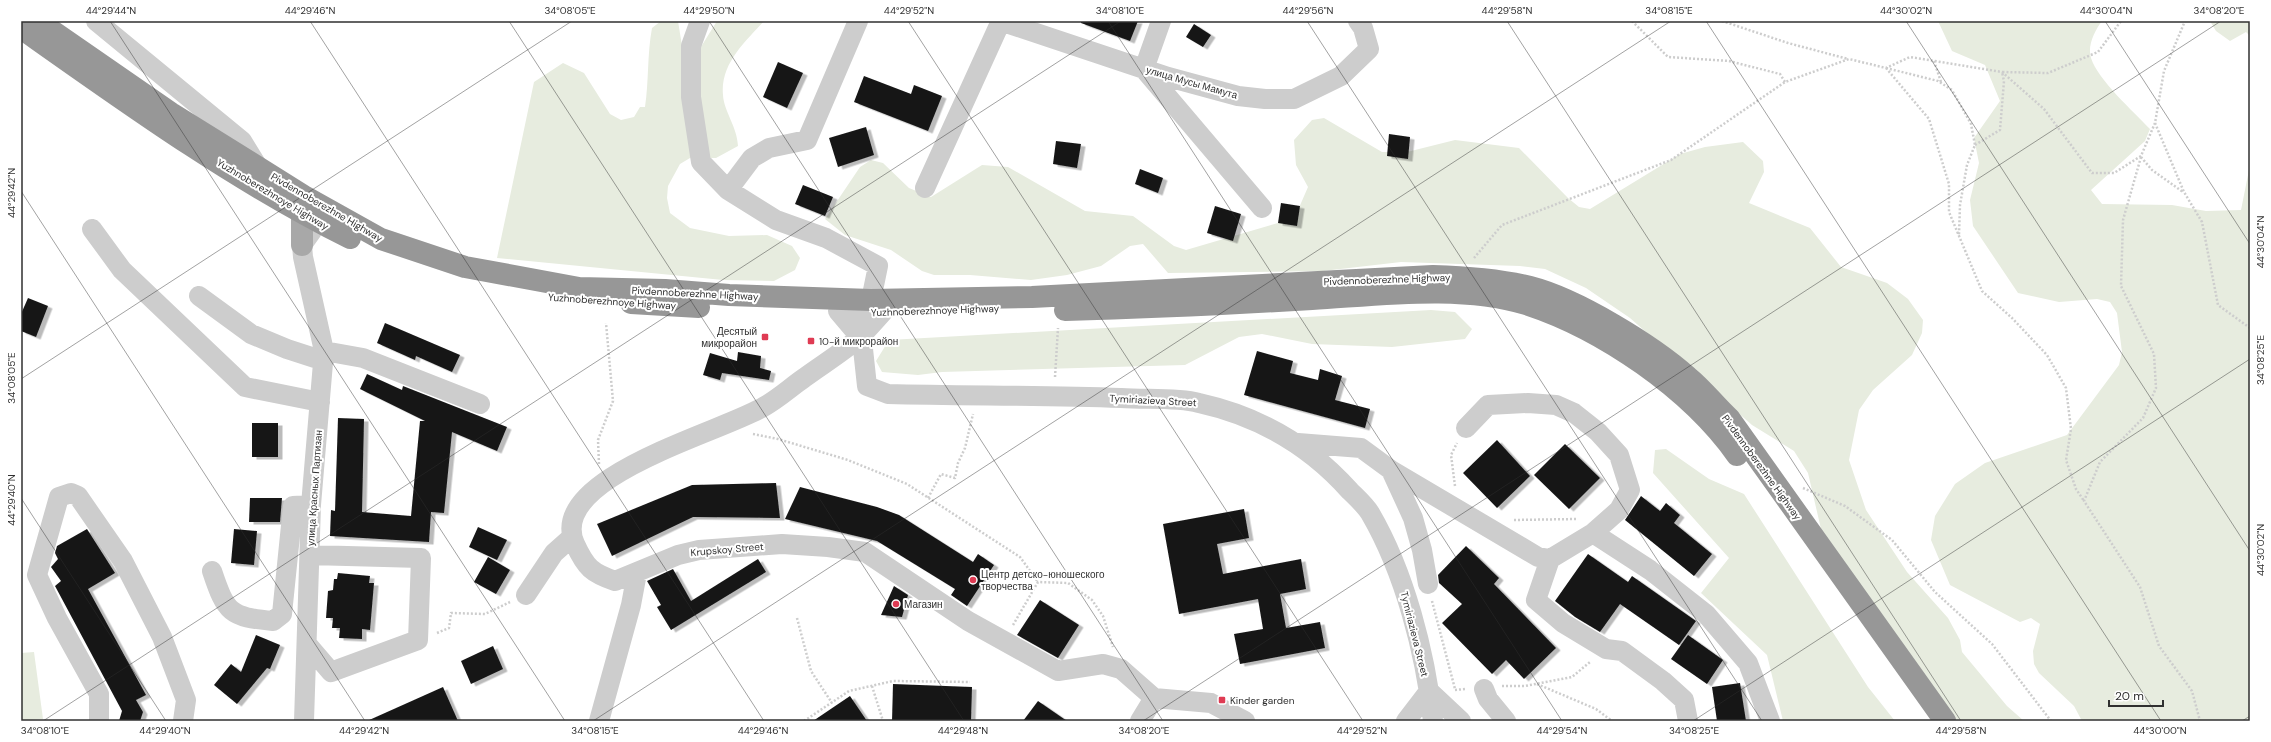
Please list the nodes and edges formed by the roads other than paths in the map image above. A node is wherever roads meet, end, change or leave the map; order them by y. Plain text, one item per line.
1 (38, 21) edge
2 (96, 21) edge
3 (700, 21) edge
4 (858, 21) edge
5 (1161, 21) edge
6 (1358, 21) edge
7 (1004, 22) edge
8 (21, 28) edge
9 (1144, 69) junction
10 (258, 167) junction
11 (925, 188) dead end
12 (728, 190) junction
13 (1262, 208) dead end
14 (310, 217) junction
15 (92, 229) dead end
16 (302, 251) joint
17 (1158, 291) joint
18 (199, 296) dead end
19 (861, 307) junction
20 (860, 337) junction
21 (324, 356) junction
22 (320, 402) junction
23 (480, 404) dead end
24 (1466, 428) road end
25 (1298, 443) junction
26 (1391, 470) junction
27 (311, 505) junction
28 (1592, 533) junction
29 (572, 537) junction
30 (310, 555) junction
31 (1550, 559) junction
32 (212, 571) dead end
33 (637, 573) junction
34 (1428, 584) road end
35 (526, 595) dead end
36 (307, 644) junction
37 (1484, 689) road end
38 (1429, 691) junction
39 (1154, 698) junction
40 (1454, 715) edge
41 (99, 721) edge
42 (183, 721) edge
43 (304, 721) edge
44 (599, 721) edge
45 (1140, 721) edge
46 (1245, 721) edge
47 (1406, 721) edge
48 (1433, 721) edge
49 (1506, 721) edge
50 (1688, 721) edge
51 (1770, 721) edge
52 (1926, 721) edge
53 (1944, 721) edge

1 - 10 highway, Pivdennoberezhne Highway
2 - 10 street
3 - 12 street
4 - 12 street
5 - 9 street
6 - 9 street, улица Мусы Мамута
7 - 9 street, улица Мусы Мамута
7 - 11 street
8 - 14 highway, Yuzhnoberezhnoye Highway
9 - 13 street
10 - 19 highway, Pivdennoberezhne Highway
12 - 19 street
14 - 16 main road
14 - 19 highway, Yuzhnoberezhnoye Highway
15 - 22 street
16 - 21 street, улица Красных Партизан
17 - 19 highway, Yuzhnoberezhnoye Highway
17 - 53 highway, Pivdennoberezhne Highway
18 - 21 street
19 - 20 street
19 - 20 street
19 - 52 highway, Yuzhnoberezhnoye Highway
20 - 25 street, Tymiriazieva Street
20 - 29 street
21 - 22 street, улица Красных Партизан
21 - 23 street
22 - 27 street, улица Красных Партизан
24 - 28 street
25 - 26 street
25 - 38 street, Tymiriazieva Street
26 - 31 street
26 - 34 street
27 - 30 street, улица Красных Партизан
27 - 32 street
28 - 31 street
28 - 51 street
29 - 33 street, Krupskoy Street
29 - 35 street
30 - 36 street, улица Красных Партизан
30 - 36 street
31 - 50 street
33 - 39 street, Krupskoy Street
33 - 44 street
36 - 43 street, улица Красных Партизан
37 - 49 street
38 - 40 street, Tymiriazieva Street
38 - 47 street
38 - 48 street, Tymiriazieva Street
39 - 45 street
39 - 46 street
41 - 42 street

